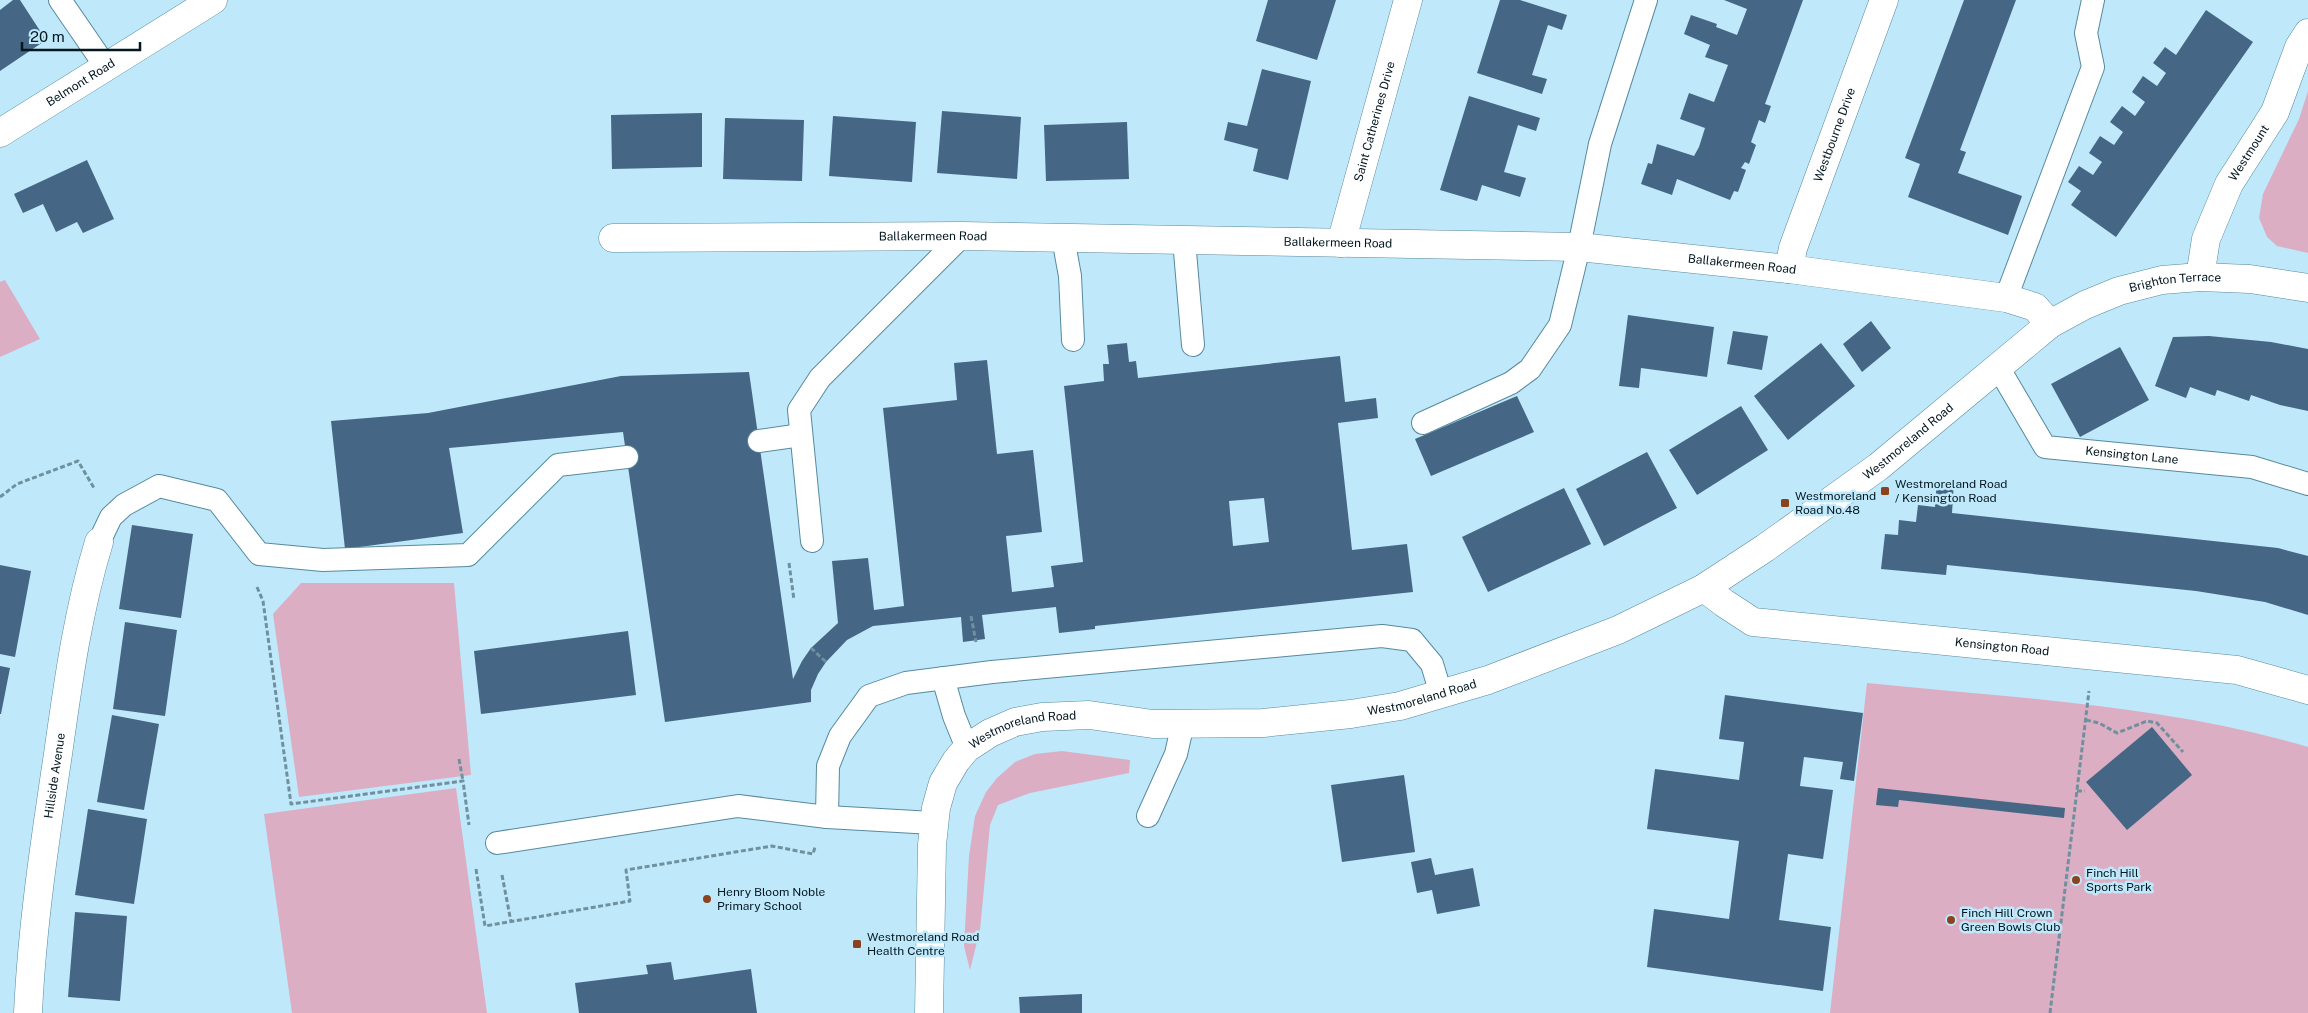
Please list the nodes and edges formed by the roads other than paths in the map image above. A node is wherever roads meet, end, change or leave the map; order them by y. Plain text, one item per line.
1 (60, 0) edge
2 (213, 0) edge
3 (1408, 0) edge
4 (1646, 0) edge
5 (1884, 0) edge
6 (2093, 0) edge
7 (2308, 33) edge
8 (106, 68) junction
9 (0, 133) edge
10 (962, 236) junction
11 (613, 238) dead end
12 (1063, 238) junction
13 (1184, 240) junction
14 (1341, 243) junction
15 (1579, 247) junction
16 (1789, 269) junction
17 (2200, 277) junction
18 (2308, 288) edge
19 (2006, 298) junction
20 (2050, 324) junction
21 (1073, 340) dead end
22 (1193, 345) dead end
23 (1998, 367) junction
24 (1423, 423) dead end
25 (801, 435) junction
26 (759, 441) dead end
27 (627, 457) dead end
28 (2308, 484) edge
29 (812, 541) dead end
30 (99, 542) joint
31 (1704, 588) junction
32 (943, 678) junction
33 (2308, 690) edge
34 (1441, 694) junction
35 (1183, 723) junction
36 (967, 748) junction
37 (1148, 816) dead end
38 (828, 817) junction
39 (933, 823) junction
40 (497, 843) road end
41 (28, 1013) edge
42 (929, 1013) edge

1 - 8 lane
2 - 8 street, Belmont Road
3 - 14 street, Saint Catherines Drive
4 - 15 lane
5 - 16 street, Westbourne Drive
6 - 19 lane
7 - 17 street, Westmount
8 - 9 street, Belmont Road
10 - 11 street, Ballakermeen Road
10 - 12 street, Ballakermeen Road
10 - 25 lane
12 - 13 street, Ballakermeen Road
12 - 21 lane
13 - 14 street, Ballakermeen Road
13 - 22 lane
14 - 15 street, Ballakermeen Road
15 - 16 street, Ballakermeen Road
15 - 24 lane
16 - 19 street, Ballakermeen Road
17 - 18 street, Brighton Terrace
17 - 20 street, Brighton Terrace
19 - 20 street, Ballakermeen Road
20 - 23 street, Westmoreland Road
23 - 28 lane, Kensington Lane
23 - 31 street, Westmoreland Road
25 - 26 lane
25 - 29 lane
27 - 30 lane
30 - 41 street, Hillside Avenue
31 - 33 street, Kensington Road
31 - 34 street, Westmoreland Road
32 - 34 lane
32 - 36 lane
32 - 38 lane
34 - 35 street, Westmoreland Road
35 - 36 street, Westmoreland Road
35 - 37 lane
36 - 39 street, Westmoreland Road
38 - 39 lane
38 - 40 lane
39 - 42 street, Westmoreland Road

